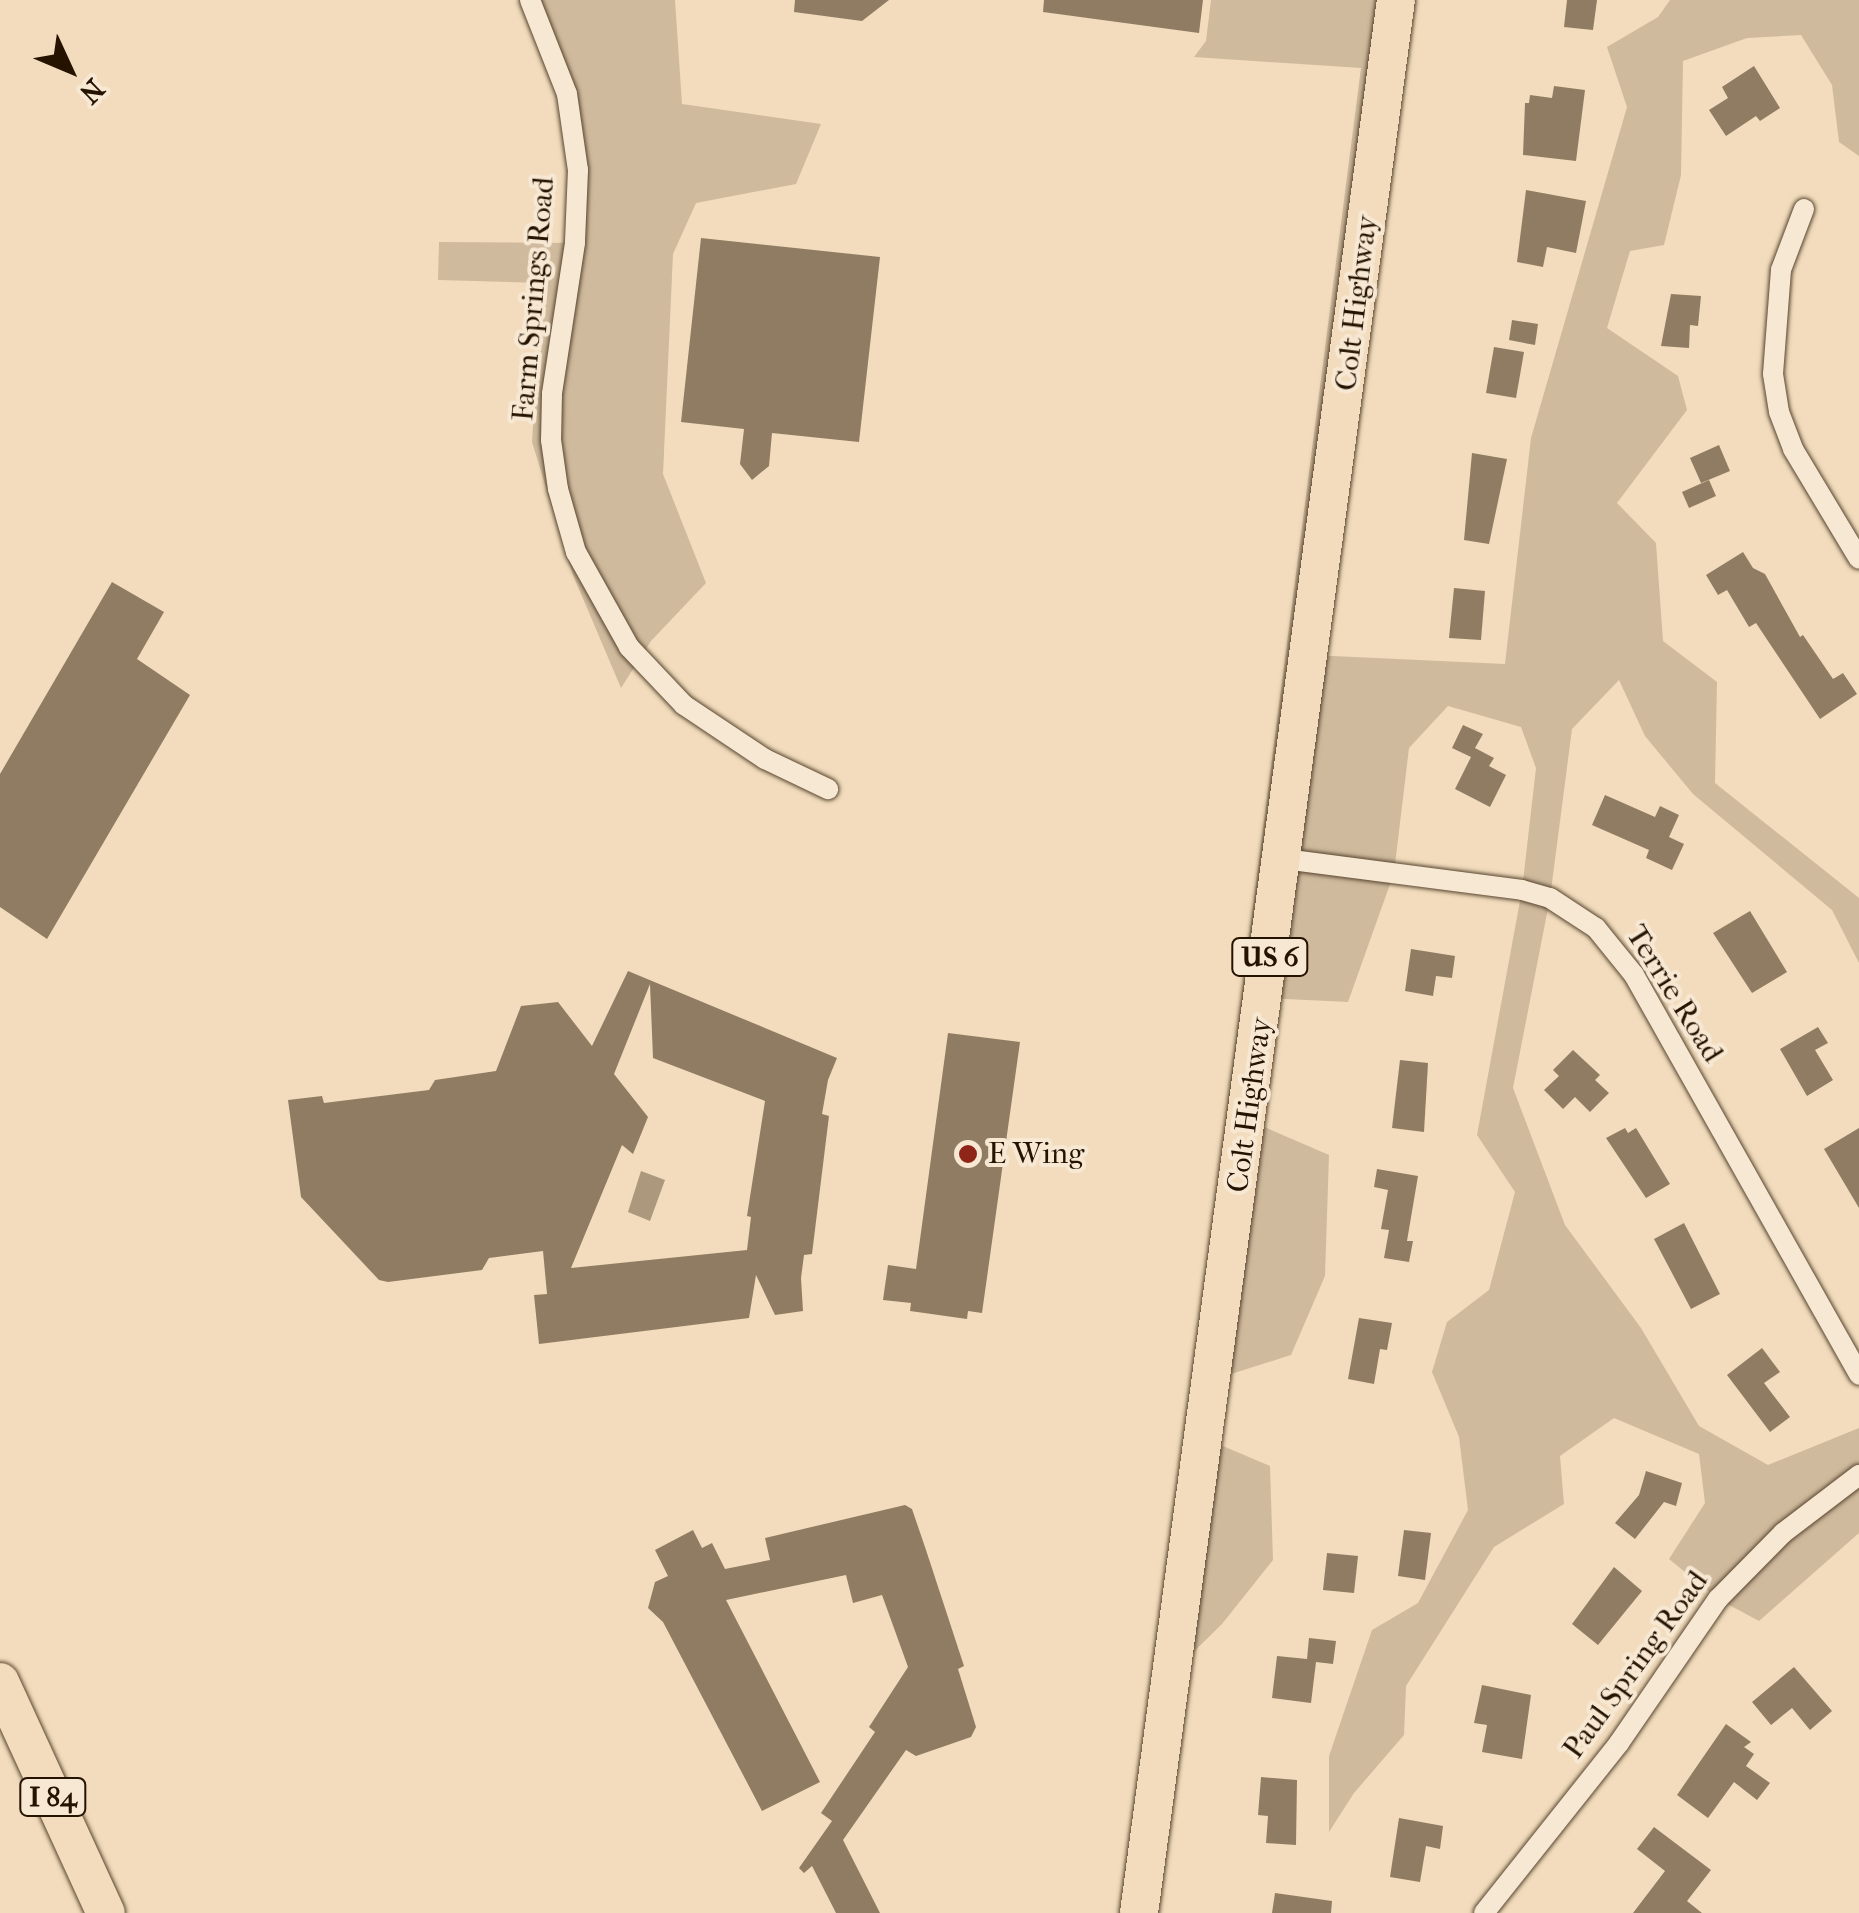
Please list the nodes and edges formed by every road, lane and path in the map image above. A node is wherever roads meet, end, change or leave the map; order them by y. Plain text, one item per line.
1 (530, 0) edge
2 (1396, 0) edge
3 (1804, 208) dead end
4 (1859, 560) edge
5 (828, 788) dead end
6 (1284, 858) junction
7 (1859, 1375) edge
8 (1859, 1475) edge
9 (0, 1682) edge
10 (106, 1913) edge
11 (1139, 1913) edge
12 (1484, 1913) edge

1 - 5 street, Farm Springs Road
2 - 6 highway, Colt Highway / US 6
3 - 4 street
6 - 7 street, Terrie Road
6 - 11 highway, Colt Highway / US 6
8 - 12 street, Paul Spring Road
9 - 10 highway, I 84

